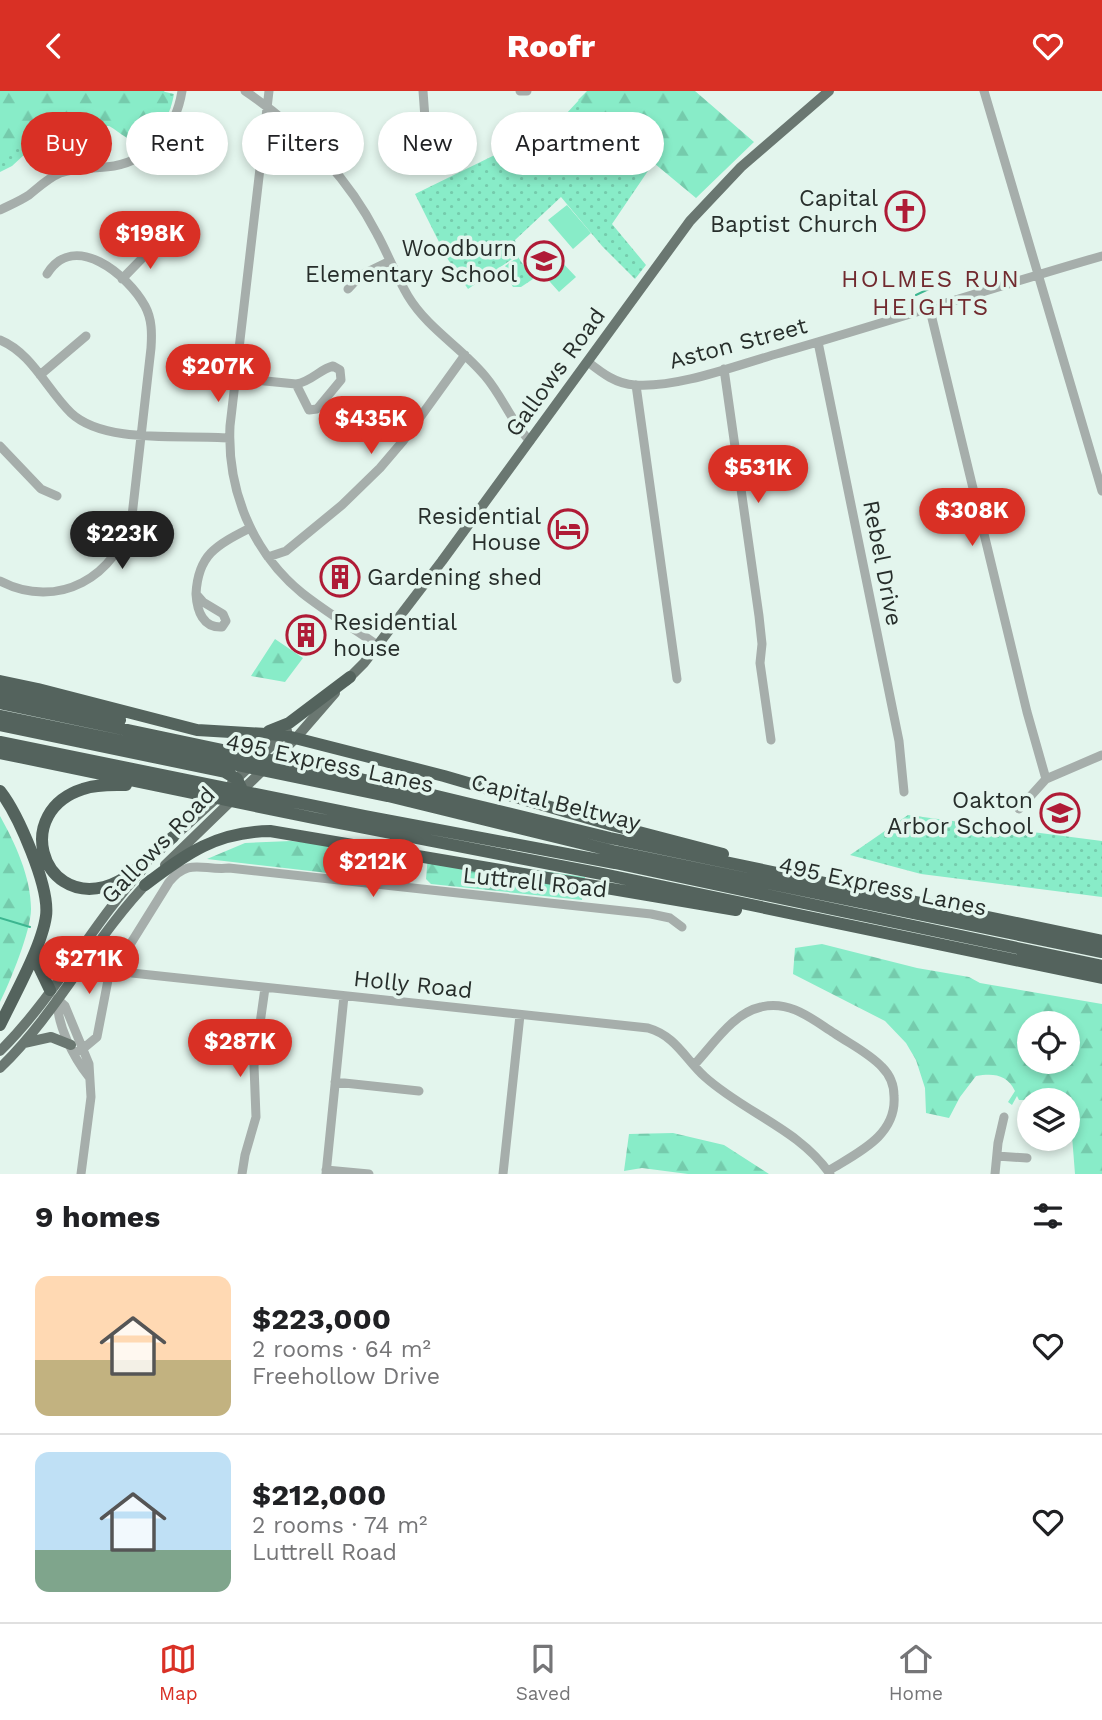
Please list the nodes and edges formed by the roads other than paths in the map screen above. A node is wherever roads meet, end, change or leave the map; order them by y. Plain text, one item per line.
1 (182, 91) edge
2 (245, 91) edge
3 (268, 91) edge
4 (423, 91) edge
5 (520, 91) edge
6 (527, 91) edge
7 (829, 91) edge
8 (984, 91) edge
9 (267, 106) junction
10 (425, 112) edge
11 (0, 210) edge
12 (157, 243) dead end
13 (1102, 256) edge
14 (390, 261) junction
15 (47, 274) dead end
16 (1038, 276) junction
17 (122, 279) junction
18 (348, 289) dead end
19 (930, 310) junction
20 (86, 336) dead end
21 (0, 340) edge
22 (818, 342) junction
23 (465, 355) junction
24 (588, 362) junction
25 (724, 369) junction
26 (40, 375) junction
27 (235, 378) junction
28 (296, 384) junction
29 (636, 385) junction
30 (141, 435) junction
31 (229, 438) junction
32 (530, 441) junction
33 (0, 447) edge
34 (1102, 491) edge
35 (57, 496) dead end
36 (250, 528) junction
37 (268, 557) junction
38 (0, 581) edge
39 (196, 594) dead end
40 (377, 645) junction
41 (350, 677) junction
42 (677, 679) dead end
43 (0, 681) edge
44 (0, 691) edge
45 (0, 703) edge
46 (0, 716) edge
47 (0, 725) edge
48 (0, 731) edge
49 (262, 733) junction
50 (285, 740) junction
51 (771, 740) dead end
52 (0, 742) edge
53 (0, 754) edge
54 (1102, 755) edge
55 (1046, 779) junction
56 (231, 780) junction
57 (389, 784) junction
58 (150, 785) junction
59 (0, 791) edge
60 (904, 792) dead end
61 (1019, 809) dead end
62 (173, 837) junction
63 (800, 878) junction
64 (145, 885) junction
65 (830, 922) junction
66 (682, 927) dead end
67 (102, 938) junction
68 (1102, 941) edge
69 (38, 945) junction
70 (1102, 952) edge
71 (1102, 966) edge
72 (113, 971) junction
73 (74, 977) junction
74 (1102, 978) edge
75 (265, 988) junction
76 (54, 995) junction
77 (344, 996) junction
78 (520, 1015) junction
79 (0, 1025) edge
80 (24, 1043) junction
81 (76, 1048) junction
82 (0, 1051) edge
83 (694, 1066) junction
84 (0, 1068) edge
85 (335, 1082) junction
86 (419, 1091) dead end
87 (1004, 1117) dead end
88 (997, 1156) junction
89 (1027, 1158) dead end
90 (326, 1172) edge
91 (829, 1172) edge
92 (81, 1174) edge
93 (242, 1174) edge
94 (369, 1174) edge
95 (503, 1174) edge
96 (995, 1174) edge

1 - 11 street
2 - 9 street
3 - 9 street
4 - 10 street
5 - 6 street
7 - 24 main road, Gallows Road
8 - 16 street
9 - 14 street
9 - 27 street
12 - 17 street
13 - 16 street, Aston Street
14 - 18 street
14 - 23 street
15 - 17 street
16 - 19 street, Aston Street
16 - 34 street
17 - 30 street
19 - 22 street, Aston Street
19 - 55 street
20 - 26 street
21 - 26 street
22 - 25 street, Aston Street
22 - 60 street, Rebel Drive
23 - 32 street
23 - 37 street
24 - 29 street, Aston Street
24 - 32 main road, Gallows Road
25 - 29 street, Aston Street
25 - 51 street
26 - 30 street
27 - 28 street
27 - 31 street
28 - 28 street
29 - 42 street
30 - 31 street
30 - 38 street
31 - 36 street
32 - 40 main road, Gallows Road
33 - 35 street
36 - 37 street
36 - 39 street
37 - 40 street
40 - 41 main road, Gallows Road
41 - 49 highway
41 - 50 main road, Gallows Road
43 - 49 highway
44 - 57 highway
45 - 57 highway, Capital Beltway
46 - 70 highway, 495 Express Lanes
47 - 56 highway
48 - 56 highway
49 - 50 highway
50 - 56 main road, Gallows Road
50 - 63 highway
52 - 71 highway, 495 Express Lanes
53 - 58 highway
54 - 55 street
55 - 61 street
56 - 62 main road, Gallows Road
56 - 64 main road, Gallows Road
57 - 63 highway, Capital Beltway
58 - 62 highway
58 - 65 highway
59 - 69 highway
62 - 76 main road, Gallows Road
63 - 68 highway, Capital Beltway
64 - 65 highway
64 - 67 main road, Gallows Road
65 - 74 highway
66 - 72 street, Luttrell Road
67 - 72 main road
67 - 73 main road, Gallows Road
69 - 76 highway
69 - 79 highway
72 - 73 main road
72 - 75 street, Holly Road
72 - 81 street, Luttrell Road
73 - 76 main road, Gallows Road
75 - 77 street, Holly Road
75 - 93 street
76 - 80 main road, Gallows Road
76 - 81 street
76 - 82 main road, Gallows Road
77 - 78 street, Holly Road
77 - 85 street
78 - 83 street, Holly Road
78 - 95 street
80 - 81 main road
80 - 84 main road, Gallows Road
81 - 92 street
83 - 91 street, Holly Road
83 - 91 street
85 - 86 street
85 - 90 street
87 - 88 street
88 - 89 street
88 - 96 street
90 - 94 street

